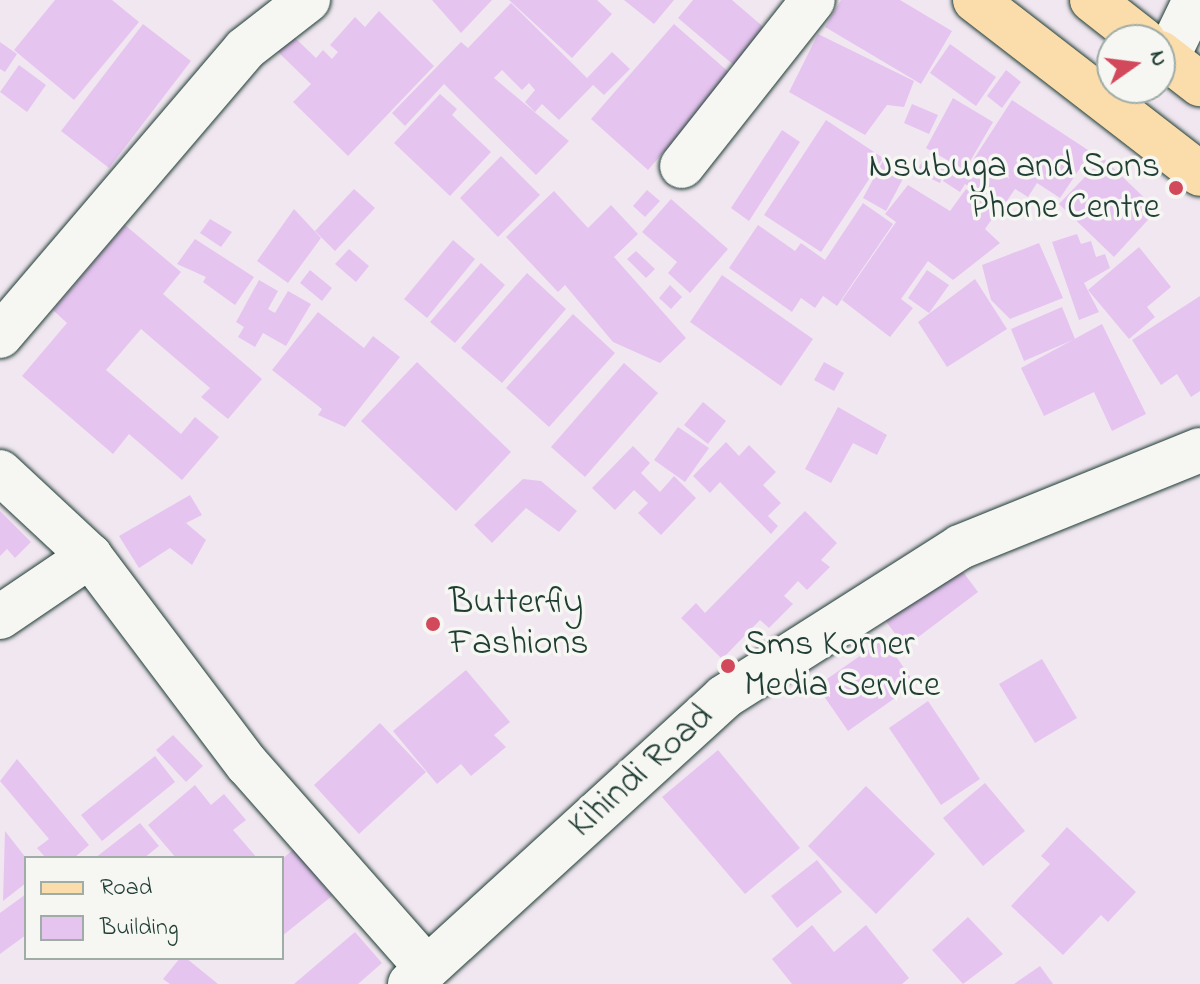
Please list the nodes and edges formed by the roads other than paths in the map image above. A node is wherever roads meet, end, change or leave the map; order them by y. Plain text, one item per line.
1 (308, 0) edge
2 (813, 0) edge
3 (975, 0) edge
4 (1092, 0) edge
5 (1195, 0) edge
6 (1178, 66) edge
7 (682, 166) dead end
8 (1200, 174) edge
9 (0, 336) edge
10 (1200, 450) edge
11 (0, 472) edge
12 (90, 556) junction
13 (0, 617) edge
14 (418, 976) edge

1 - 9 street
2 - 7 street
3 - 8 main road
4 - 6 main road
5 - 6 street
10 - 14 street, Kihindi Road
11 - 12 street
12 - 13 street
12 - 14 street

